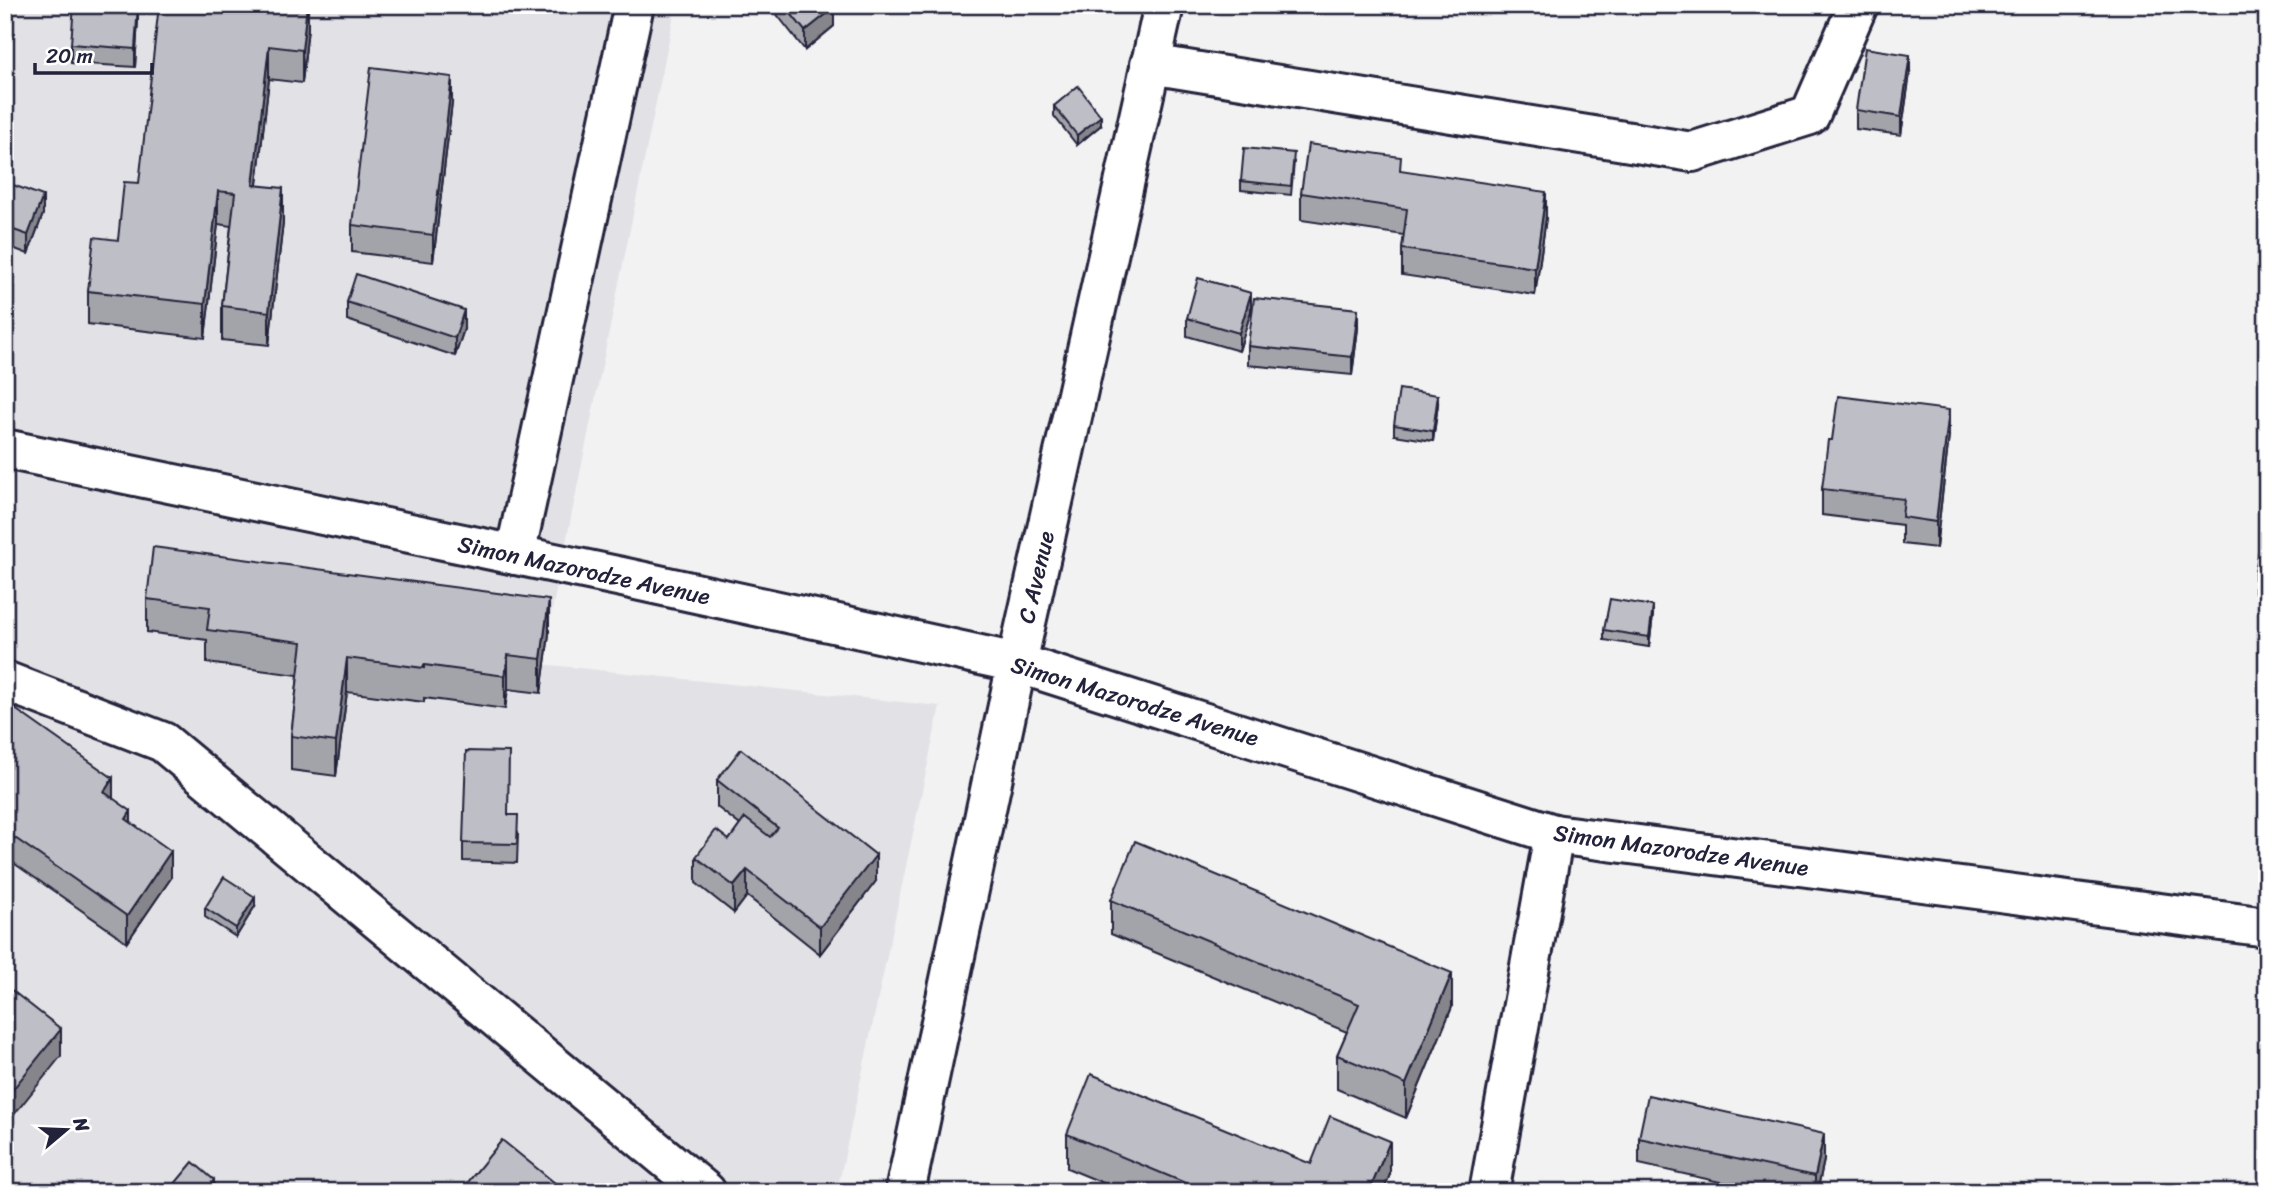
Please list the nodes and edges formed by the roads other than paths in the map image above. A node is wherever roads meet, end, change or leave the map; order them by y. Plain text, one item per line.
1 (634, 5) edge
2 (1164, 5) edge
3 (1857, 5) edge
4 (1150, 64) junction
5 (5, 449) edge
6 (515, 555) junction
7 (1017, 663) junction
8 (5, 681) edge
9 (1554, 834) junction
10 (2267, 927) edge
11 (706, 1192) edge
12 (905, 1192) edge
13 (1489, 1192) edge

1 - 6 street
2 - 4 street, C Avenue
3 - 4 street
4 - 7 street, C Avenue
5 - 6 street, Simon Mazorodze Avenue
6 - 7 street, Simon Mazorodze Avenue
7 - 9 street, Simon Mazorodze Avenue
7 - 12 street, C Avenue
8 - 11 street
9 - 10 street, Simon Mazorodze Avenue
9 - 13 street

